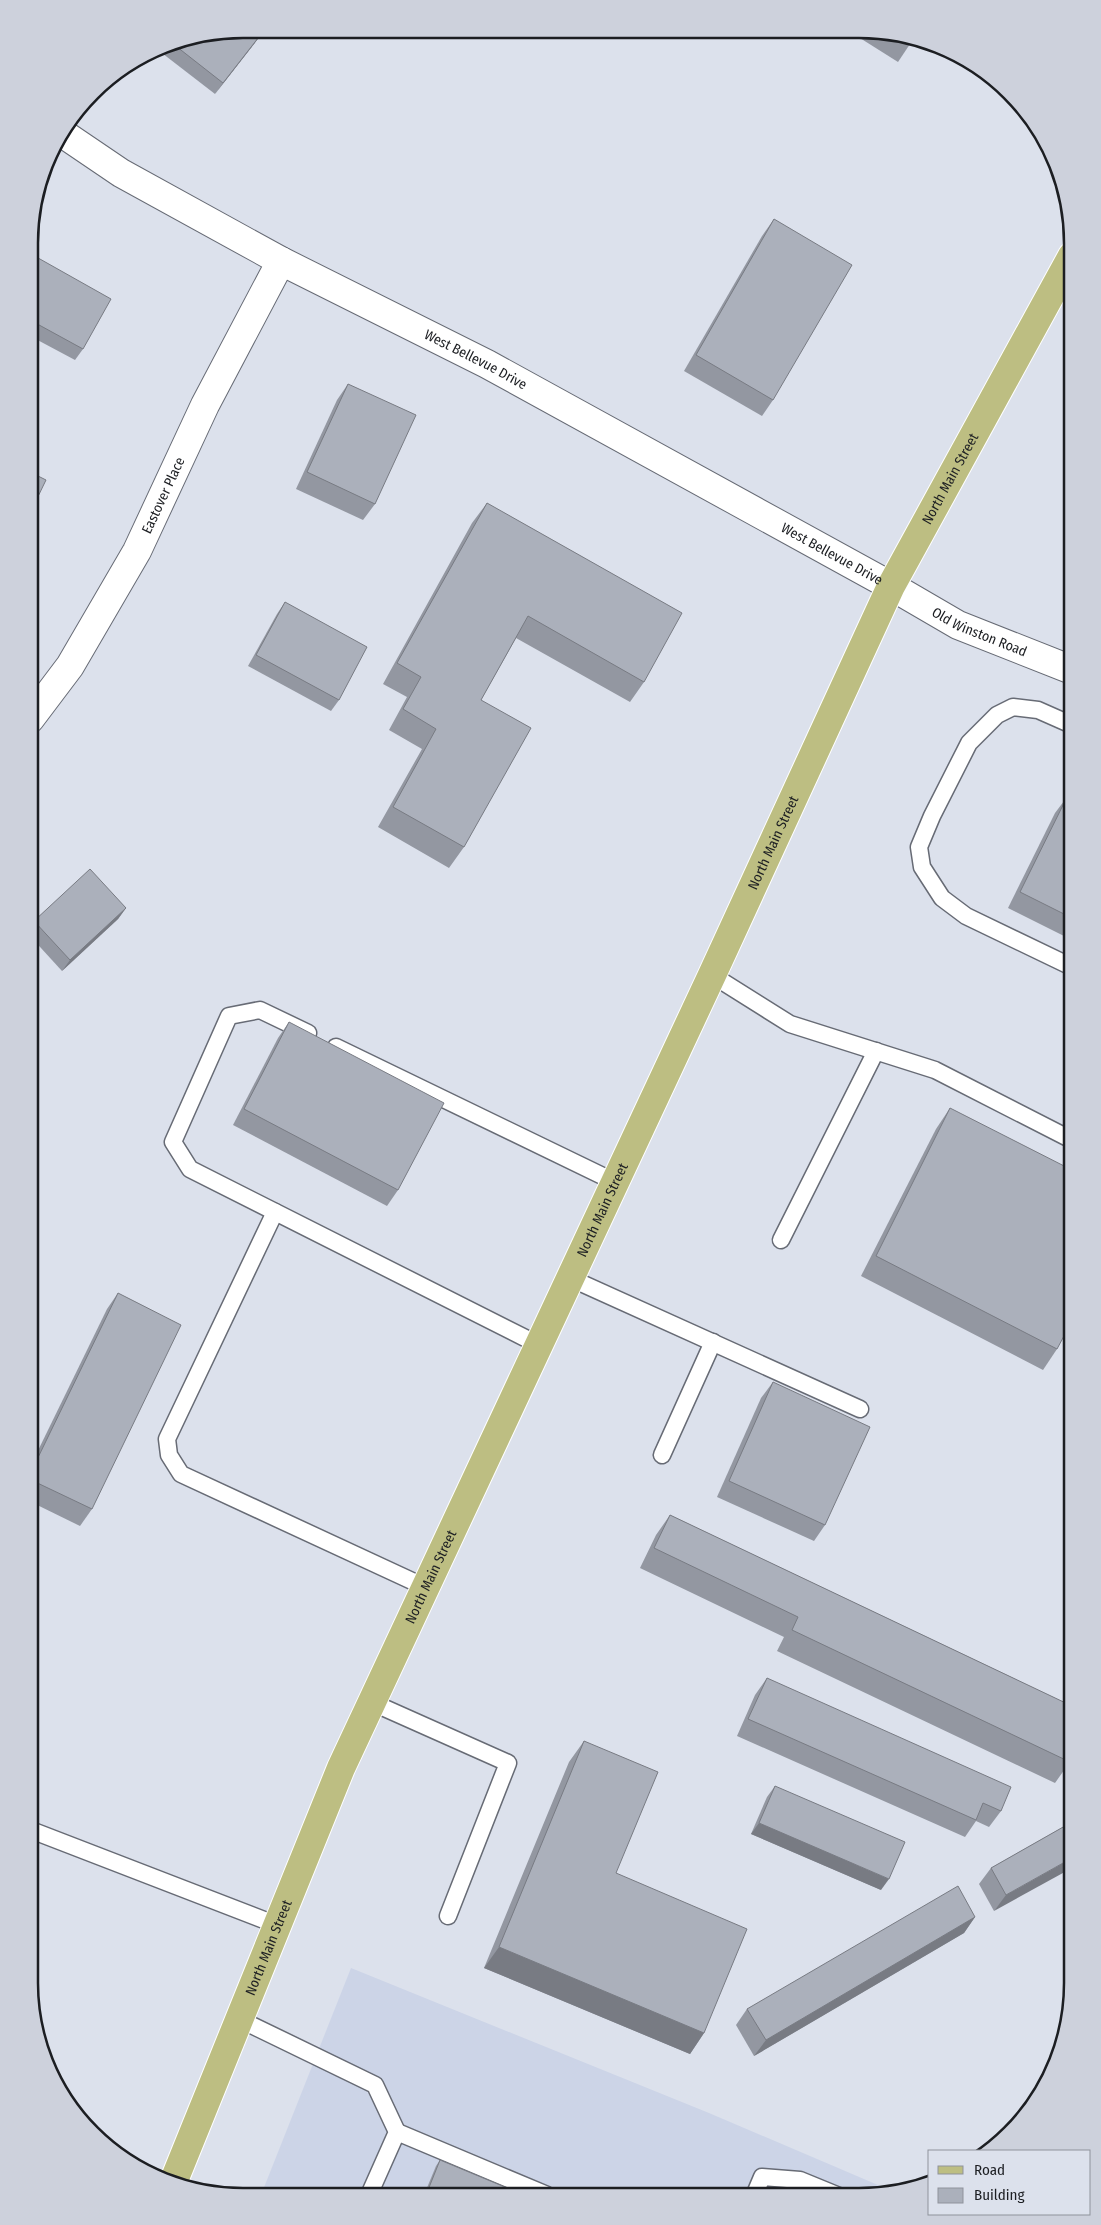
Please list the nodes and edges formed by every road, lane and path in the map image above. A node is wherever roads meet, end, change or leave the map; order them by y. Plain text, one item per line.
1 (67, 137) edge
2 (281, 261) junction
3 (1064, 286) edge
4 (891, 586) junction
5 (1064, 667) edge
6 (38, 708) edge
7 (1064, 721) edge
8 (1064, 963) edge
9 (712, 975) junction
10 (876, 1051) junction
11 (1064, 1136) edge
12 (615, 1182) junction
13 (275, 1212) junction
14 (781, 1240) dead end
15 (570, 1278) junction
16 (713, 1342) junction
17 (539, 1344) junction
18 (860, 1409) dead end
19 (662, 1455) dead end
20 (425, 1587) junction
21 (371, 1702) junction
22 (38, 1833) edge
23 (448, 1916) dead end
24 (277, 1925) junction
25 (240, 2019) junction
26 (397, 2132) junction
27 (176, 2176) edge
28 (372, 2188) edge
29 (531, 2188) edge
30 (757, 2188) edge
31 (819, 2188) edge

1 - 2 street, West Bellevue Drive
2 - 4 street, West Bellevue Drive
2 - 6 street, Eastover Place
3 - 4 main road, North Main Street
4 - 5 street, Old Winston Road
4 - 9 main road, North Main Street
7 - 8 lane
9 - 10 lane
9 - 12 main road, North Main Street
10 - 11 lane
10 - 14 lane
12 - 13 lane
12 - 15 main road, North Main Street
13 - 17 lane
13 - 20 lane
15 - 16 lane
15 - 17 main road, North Main Street
16 - 18 lane
16 - 19 lane
17 - 20 main road, North Main Street
20 - 21 main road, North Main Street
21 - 23 lane
21 - 24 main road, North Main Street
22 - 24 lane
24 - 25 main road, North Main Street
25 - 26 lane
25 - 27 main road, North Main Street
26 - 28 lane
26 - 29 lane
30 - 31 lane

